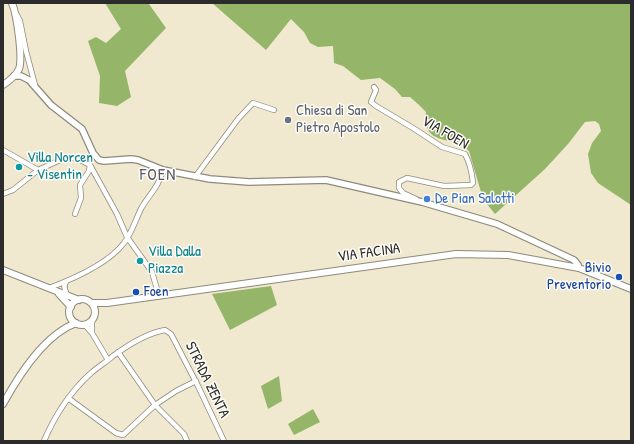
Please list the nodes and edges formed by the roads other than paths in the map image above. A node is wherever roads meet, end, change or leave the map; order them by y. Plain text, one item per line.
1 (13, 6) edge
2 (20, 64) junction
3 (14, 76) junction
4 (29, 80) junction
5 (3, 85) edge
6 (35, 85) junction
7 (374, 87) dead end
8 (274, 110) dead end
9 (3, 150) edge
10 (97, 159) junction
11 (90, 165) junction
12 (38, 170) junction
13 (163, 170) junction
14 (195, 177) junction
15 (3, 194) edge
16 (422, 202) junction
17 (75, 214) dead end
18 (127, 237) junction
19 (579, 268) junction
20 (3, 270) edge
21 (66, 282) junction
22 (51, 289) junction
23 (631, 289) edge
24 (67, 295) junction
25 (159, 296) junction
26 (79, 300) junction
27 (91, 303) junction
28 (107, 303) junction
29 (71, 307) junction
30 (95, 311) junction
31 (70, 316) junction
32 (92, 321) junction
33 (76, 324) junction
34 (85, 325) junction
35 (62, 330) junction
36 (92, 333) junction
37 (118, 352) junction
38 (108, 360) junction
39 (196, 381) junction
40 (68, 398) junction
41 (3, 404) edge
42 (155, 405) junction
43 (44, 441) edge
44 (188, 441) edge
45 (224, 441) edge

1 - 2 main road
1 - 6 street
2 - 3 main road
2 - 4 street
3 - 4 street
3 - 5 main road
4 - 6 street
6 - 10 street
7 - 16 street, VIA FOEN
8 - 14 street
9 - 12 street
10 - 11 street
10 - 13 street, VIA FOEN
11 - 12 street
11 - 17 street
11 - 18 street
12 - 15 street
13 - 14 street, VIA FOEN
13 - 18 street
14 - 16 street, VIA FOEN
16 - 19 street, VIA FOEN
18 - 21 street
18 - 25 street
19 - 23 main road, VIA FACINA
19 - 25 main road, VIA FACINA
20 - 22 main road
21 - 22 street
21 - 24 street
22 - 24 main road
22 - 29 main road
24 - 26 main road
25 - 28 main road, VIA FACINA
26 - 27 main road
26 - 29 main road
27 - 28 main road, VIA FACINA
27 - 30 main road
28 - 30 main road, VIA FACINA
29 - 31 main road
30 - 32 main road
31 - 33 main road
31 - 35 main road
32 - 34 main road
32 - 36 street
33 - 34 main road
33 - 35 main road
34 - 36 street
35 - 41 main road
36 - 38 street
37 - 38 street
37 - 39 street, STRADA ZENTA
37 - 42 street
38 - 40 street
39 - 42 street
39 - 45 street, STRADA ZENTA
40 - 42 street
40 - 43 street
42 - 44 street

